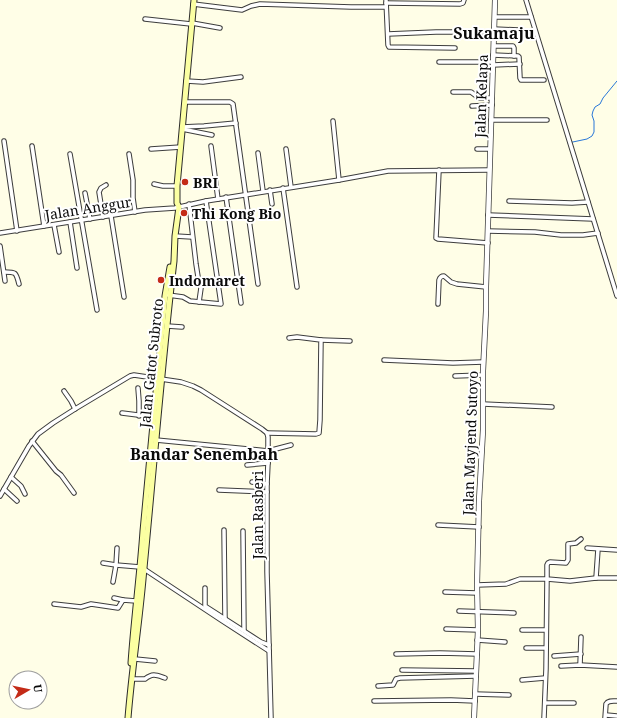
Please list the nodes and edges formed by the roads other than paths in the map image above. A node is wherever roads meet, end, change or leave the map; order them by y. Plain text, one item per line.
1 (464, 0) edge
2 (495, 0) edge
3 (526, 0) edge
4 (193, 1) edge
5 (386, 3) edge
6 (531, 16) junction
7 (495, 17) junction
8 (145, 19) dead end
9 (192, 24) junction
10 (220, 28) dead end
11 (494, 30) junction
12 (518, 30) dead end
13 (388, 34) junction
14 (494, 46) junction
15 (455, 48) dead end
16 (493, 55) junction
17 (514, 56) junction
18 (439, 62) dead end
19 (493, 63) junction
20 (520, 64) junction
21 (241, 77) dead end
22 (544, 80) dead end
23 (186, 82) junction
24 (452, 92) dead end
25 (492, 98) junction
26 (185, 102) junction
27 (492, 105) junction
28 (472, 106) dead end
29 (491, 120) junction
30 (547, 120) dead end
31 (333, 121) dead end
32 (236, 123) junction
33 (182, 128) junction
34 (212, 135) dead end
35 (4, 141) dead end
36 (32, 146) dead end
37 (211, 146) dead end
38 (180, 147) junction
39 (151, 149) dead end
40 (286, 149) dead end
41 (477, 149) dead end
42 (490, 149) junction
43 (258, 153) dead end
44 (70, 154) dead end
45 (129, 154) dead end
46 (439, 170) junction
47 (489, 170) junction
48 (339, 180) junction
49 (154, 184) dead end
50 (106, 186) dead end
51 (178, 186) junction
52 (291, 187) junction
53 (283, 188) junction
54 (270, 190) junction
55 (263, 191) junction
56 (85, 193) dead end
57 (246, 194) junction
58 (226, 197) junction
59 (218, 199) junction
60 (206, 201) junction
61 (509, 201) dead end
62 (588, 202) junction
63 (189, 204) junction
64 (272, 204) dead end
65 (177, 206) junction
66 (135, 212) junction
67 (488, 214) junction
68 (110, 216) junction
69 (103, 217) junction
70 (90, 219) junction
71 (593, 219) junction
72 (81, 220) junction
73 (70, 222) junction
74 (54, 225) junction
75 (44, 226) junction
76 (17, 231) junction
77 (488, 231) junction
78 (0, 233) edge
79 (598, 233) junction
80 (175, 236) junction
81 (192, 237) junction
82 (488, 243) junction
83 (0, 246) edge
84 (59, 252) dead end
85 (173, 260) junction
86 (77, 268) dead end
87 (4, 272) junction
88 (5, 281) dead end
89 (19, 284) dead end
90 (258, 284) dead end
91 (297, 287) dead end
92 (486, 287) junction
93 (167, 295) junction
94 (617, 296) edge
95 (124, 297) dead end
96 (199, 302) junction
97 (241, 303) dead end
98 (438, 304) dead end
99 (96, 310) dead end
100 (167, 326) junction
101 (182, 327) dead end
102 (289, 338) dead end
103 (321, 340) junction
104 (350, 341) dead end
105 (384, 360) dead end
106 (483, 362) junction
107 (483, 375) junction
108 (456, 376) dead end
109 (159, 379) junction
110 (138, 388) dead end
111 (64, 391) dead end
112 (483, 404) junction
113 (552, 407) dead end
114 (75, 409) junction
115 (122, 413) dead end
116 (139, 416) junction
117 (154, 417) junction
118 (267, 434) junction
119 (156, 440) junction
120 (32, 441) junction
121 (291, 445) dead end
122 (268, 451) junction
123 (268, 463) junction
124 (246, 465) dead end
125 (11, 477) junction
126 (252, 482) dead end
127 (267, 484) junction
128 (4, 490) junction
129 (219, 490) dead end
130 (267, 492) junction
131 (74, 493) dead end
132 (25, 494) dead end
133 (0, 496) edge
134 (17, 501) dead end
135 (438, 525) dead end
136 (479, 527) junction
137 (224, 530) dead end
138 (242, 531) dead end
139 (581, 539) dead end
140 (117, 548) dead end
141 (586, 548) dead end
142 (598, 549) junction
143 (617, 550) edge
144 (103, 563) dead end
145 (116, 565) junction
146 (142, 568) junction
147 (596, 578) junction
148 (617, 578) edge
149 (547, 579) junction
150 (113, 582) dead end
151 (477, 585) junction
152 (206, 588) dead end
153 (445, 592) dead end
154 (477, 594) junction
155 (114, 598) dead end
156 (123, 600) junction
157 (136, 601) junction
158 (54, 604) dead end
159 (459, 611) dead end
160 (478, 612) junction
161 (514, 613) dead end
162 (225, 618) junction
163 (446, 629) dead end
164 (244, 630) junction
165 (478, 630) junction
166 (522, 630) dead end
167 (546, 630) junction
168 (581, 637) dead end
169 (477, 640) junction
170 (505, 642) dead end
171 (269, 645) junction
172 (526, 648) dead end
173 (546, 648) junction
174 (269, 651) junction
175 (396, 654) dead end
176 (477, 654) junction
177 (581, 654) junction
178 (554, 656) dead end
179 (135, 659) junction
180 (155, 661) dead end
181 (580, 665) junction
182 (561, 666) dead end
183 (617, 667) edge
184 (402, 670) dead end
185 (476, 674) junction
186 (132, 678) junction
187 (166, 678) dead end
188 (545, 678) junction
189 (522, 680) dead end
190 (378, 686) dead end
191 (475, 694) junction
192 (509, 695) dead end
193 (374, 701) dead end
194 (617, 701) edge
195 (475, 702) junction
196 (544, 703) junction
197 (574, 703) dead end
198 (617, 716) edge
199 (606, 717) edge
200 (128, 718) edge
201 (271, 718) edge
202 (474, 718) edge
203 (544, 718) edge

1 - 5 street
2 - 7 street, Jalan Kelapa
3 - 6 street
4 - 5 street
4 - 9 main road, Jalan Gatot Subroto
5 - 13 street
6 - 7 street
6 - 62 street
7 - 11 street, Jalan Kelapa
8 - 9 street
9 - 10 street
9 - 23 main road, Jalan Gatot Subroto
11 - 12 street
11 - 13 street
11 - 14 street, Jalan Kelapa
13 - 15 street
14 - 16 street, Jalan Kelapa
14 - 17 street
16 - 17 street
16 - 19 street, Jalan Kelapa
17 - 20 street
18 - 19 street
19 - 20 street
19 - 25 street, Jalan Kelapa
20 - 22 street
21 - 23 street
23 - 26 main road, Jalan Gatot Subroto
24 - 25 street
25 - 27 street, Jalan Kelapa
26 - 32 street
26 - 33 main road, Jalan Gatot Subroto
27 - 28 street
27 - 29 street, Jalan Kelapa
29 - 30 street
29 - 42 street, Jalan Kelapa
31 - 48 street
32 - 33 street
32 - 57 street
33 - 34 street
33 - 38 main road, Jalan Gatot Subroto
35 - 76 street
36 - 75 street
37 - 59 street
38 - 39 street
38 - 51 main road, Jalan Gatot Subroto
40 - 52 street
41 - 42 street
42 - 47 street, Jalan Kelapa
43 - 55 street
44 - 72 street
45 - 66 street
46 - 47 street, Jalan Anggur
46 - 48 street, Jalan Anggur
46 - 82 street
47 - 67 street, Jalan Mayjend Sutoyo
48 - 52 street, Jalan Anggur
49 - 51 street
50 - 69 street
51 - 65 main road, Jalan Gatot Subroto
52 - 53 street, Jalan Anggur
53 - 54 street, Jalan Anggur
53 - 91 street
54 - 55 street, Jalan Anggur
54 - 64 street
55 - 57 street, Jalan Anggur
56 - 70 street
57 - 58 street, Jalan Anggur
57 - 90 street
58 - 59 street, Jalan Anggur
58 - 97 street
59 - 60 street, Jalan Anggur
60 - 63 street, Jalan Anggur
60 - 96 street
61 - 62 street
62 - 71 street
63 - 65 street, Jalan Anggur
63 - 81 street
65 - 66 street, Jalan Anggur
65 - 80 main road, Jalan Gatot Subroto
65 - 85 main road
66 - 68 street, Jalan Anggur
67 - 71 street
67 - 77 street, Jalan Mayjend Sutoyo
68 - 69 street, Jalan Anggur
68 - 95 street
69 - 70 street, Jalan Anggur
70 - 72 street, Jalan Anggur
71 - 79 street
72 - 73 street, Jalan Anggur
72 - 99 street
73 - 74 street, Jalan Anggur
73 - 86 street
74 - 75 street, Jalan Anggur
74 - 84 street
75 - 76 street, Jalan Anggur
76 - 78 street, Jalan Anggur
77 - 79 street
77 - 82 street, Jalan Mayjend Sutoyo
79 - 94 street
80 - 81 street
80 - 85 main road, Jalan Gatot Subroto
81 - 96 street
82 - 92 street, Jalan Mayjend Sutoyo
83 - 87 street
85 - 93 main road, Jalan Gatot Subroto
87 - 88 street
87 - 89 street
92 - 98 street
92 - 106 street, Jalan Mayjend Sutoyo
93 - 96 street
93 - 100 main road, Jalan Gatot Subroto
93 - 109 main road
100 - 101 street
100 - 109 main road, Jalan Gatot Subroto
102 - 103 street
103 - 104 street
103 - 118 street
105 - 106 street
106 - 107 street, Jalan Mayjend Sutoyo
107 - 108 street
107 - 112 street, Jalan Mayjend Sutoyo
109 - 114 street
109 - 117 main road
109 - 118 street
109 - 119 main road, Jalan Gatot Subroto
110 - 116 street
111 - 114 street
112 - 113 street
112 - 136 street, Jalan Mayjend Sutoyo
114 - 120 street
115 - 116 street
116 - 117 street
117 - 146 main road
118 - 122 street, Jalan Rasberi
119 - 122 street
119 - 146 main road, Jalan Gatot Subroto
120 - 125 street
120 - 131 street
121 - 122 street
122 - 123 street, Jalan Rasberi
123 - 124 street
123 - 127 street, Jalan Rasberi
125 - 128 street
125 - 132 street
126 - 127 street
127 - 130 street, Jalan Rasberi
128 - 133 street
128 - 134 street
129 - 130 street
130 - 171 street, Jalan Rasberi
135 - 136 street
136 - 151 street, Jalan Mayjend Sutoyo
137 - 162 street
138 - 164 street
139 - 149 street
140 - 145 street
141 - 142 street
142 - 143 street
142 - 147 street
144 - 145 street
145 - 146 street
145 - 150 street
146 - 157 main road
146 - 174 street
146 - 179 main road, Jalan Gatot Subroto
147 - 148 street
147 - 149 street
149 - 151 street
149 - 167 street
151 - 154 street, Jalan Mayjend Sutoyo
152 - 162 street
153 - 154 street
154 - 160 street, Jalan Mayjend Sutoyo
155 - 156 street
156 - 157 street
156 - 158 street
157 - 186 main road
159 - 160 street
160 - 161 street
160 - 165 street, Jalan Mayjend Sutoyo
162 - 164 street
163 - 165 street
164 - 171 street
165 - 169 street, Jalan Mayjend Sutoyo
166 - 167 street
167 - 173 street
168 - 177 street
169 - 170 street
169 - 176 street, Jalan Mayjend Sutoyo
171 - 174 street, Jalan Rasberi
172 - 173 street
173 - 188 street
174 - 201 street, Jalan Rasberi
175 - 176 street
176 - 185 street, Jalan Mayjend Sutoyo
177 - 178 street
177 - 181 street
179 - 180 street
179 - 186 main road, Jalan Gatot Subroto
181 - 182 street
181 - 183 street
184 - 185 street
185 - 190 street
185 - 191 street, Jalan Mayjend Sutoyo
186 - 187 street
186 - 200 main road, Jalan Gatot Subroto
188 - 189 street
188 - 196 street
191 - 192 street
191 - 195 street, Jalan Mayjend Sutoyo
193 - 195 street
194 - 199 street
195 - 202 street, Jalan Mayjend Sutoyo
196 - 197 street
196 - 203 street
198 - 199 street

